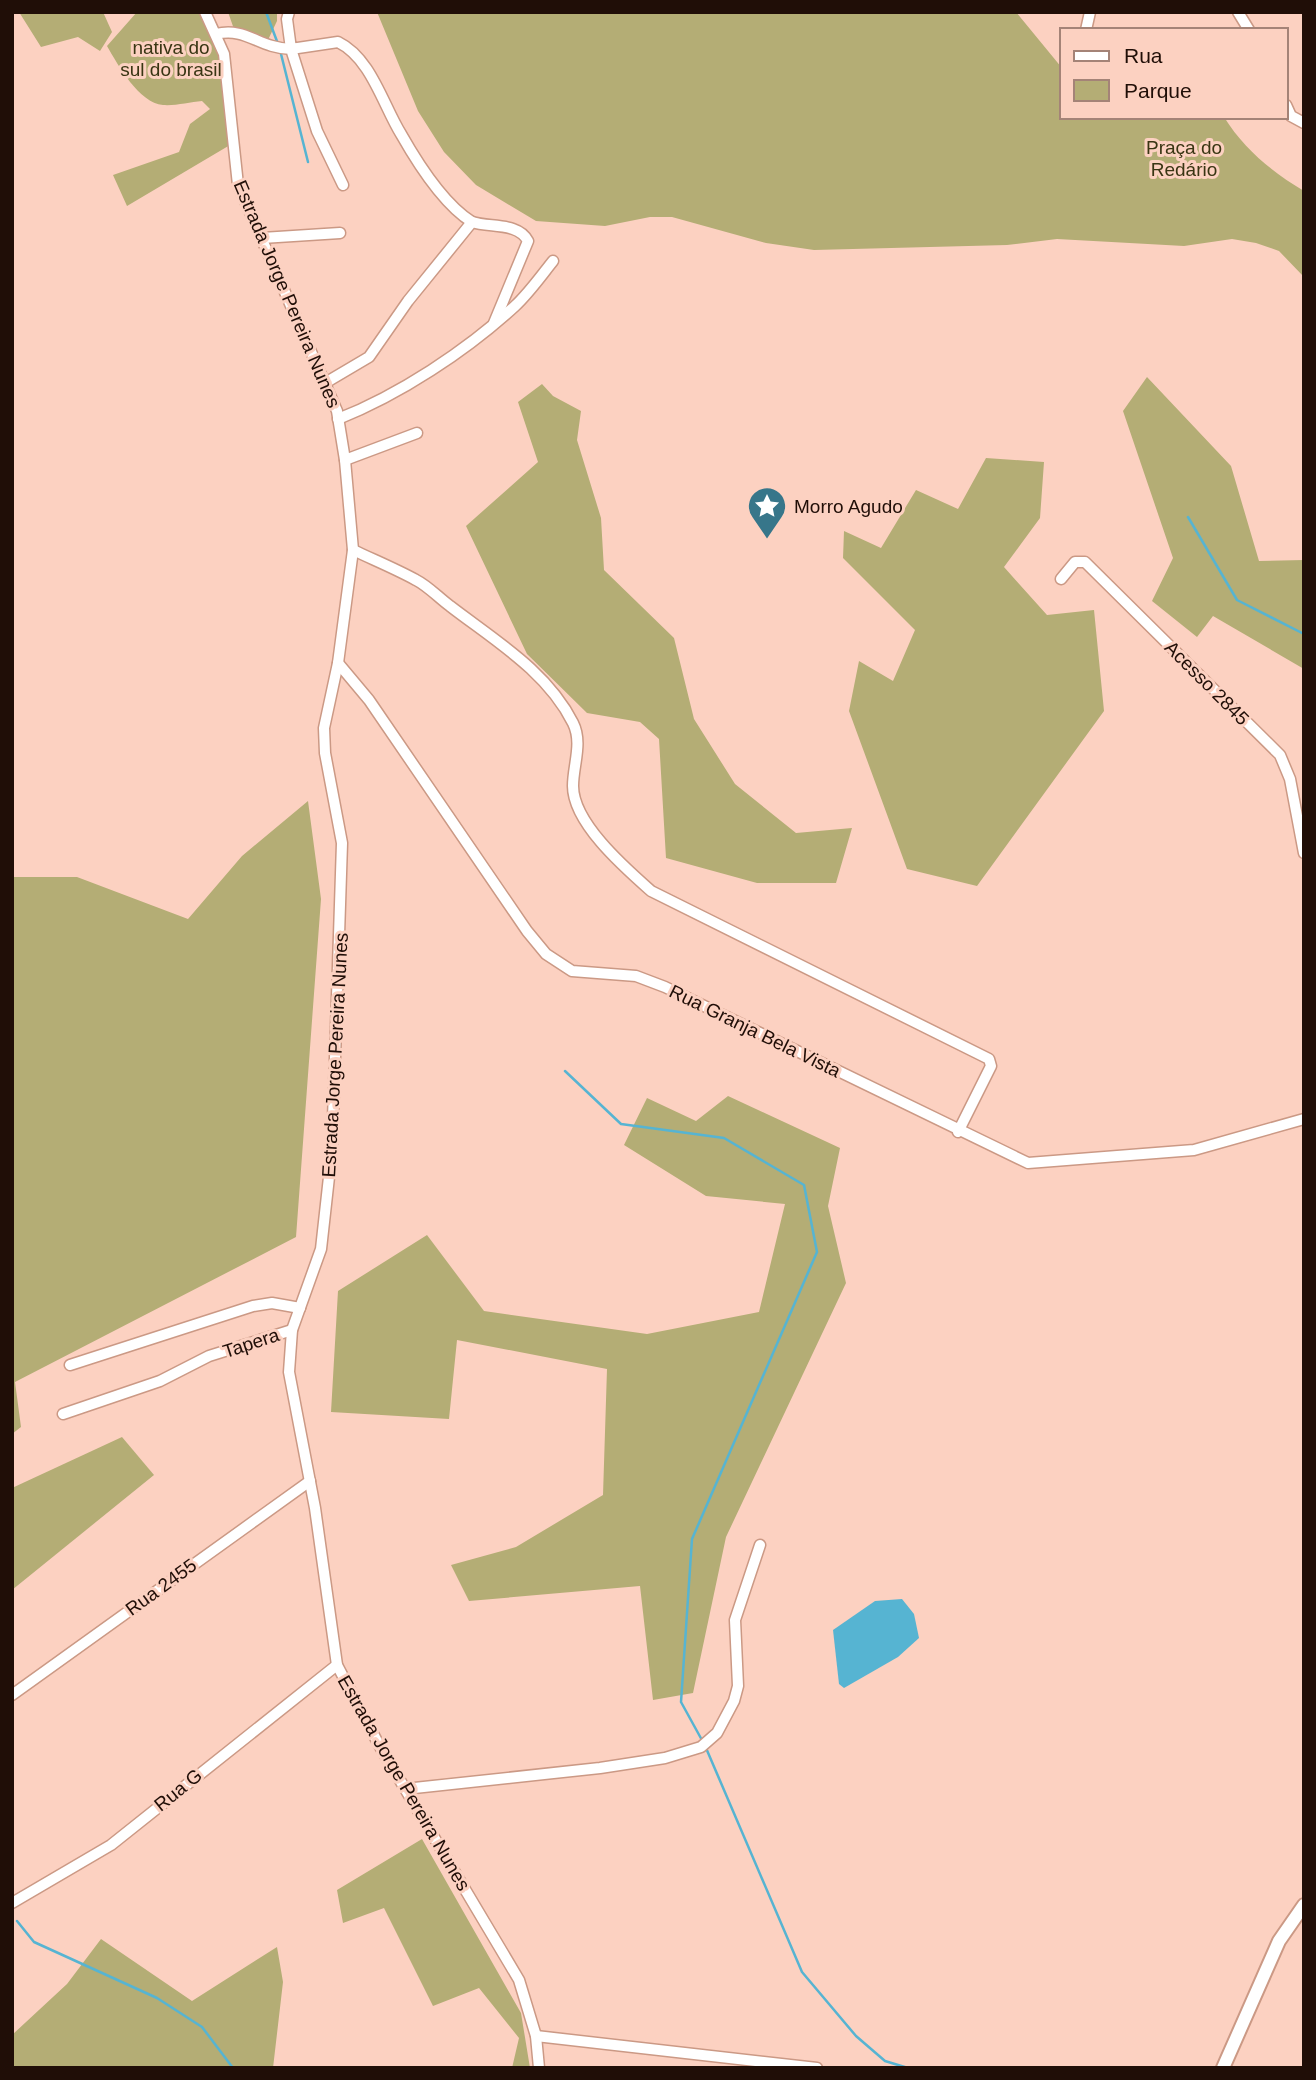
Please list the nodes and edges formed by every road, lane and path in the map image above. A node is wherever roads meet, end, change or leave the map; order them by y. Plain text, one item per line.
1 (205, 12) edge
2 (289, 12) edge
3 (1238, 12) edge
4 (1248, 28) edge
5 (216, 34) junction
6 (291, 49) junction
7 (1288, 109) edge
8 (1304, 123) edge
9 (342, 186) dead end
10 (472, 222) junction
11 (340, 233) dead end
12 (262, 239) junction
13 (553, 261) dead end
14 (494, 323) junction
15 (326, 383) junction
16 (338, 419) junction
17 (417, 433) dead end
18 (345, 460) junction
19 (353, 550) junction
20 (1061, 579) dead end
21 (338, 663) junction
22 (1304, 853) edge
23 (1304, 1119) edge
24 (958, 1132) junction
25 (300, 1308) junction
26 (292, 1330) junction
27 (70, 1365) dead end
28 (63, 1414) dead end
29 (310, 1482) junction
30 (760, 1545) dead end
31 (337, 1665) junction
32 (12, 1695) edge
33 (405, 1789) junction
34 (12, 1903) edge
35 (1304, 1905) edge
36 (536, 2036) junction
37 (539, 2068) edge
38 (817, 2068) edge
39 (1223, 2068) edge

1 - 5 street, Estrada Jorge Pereira Nunes
2 - 6 street
3 - 4 street
5 - 6 street
5 - 12 street, Estrada Jorge Pereira Nunes
6 - 9 street
6 - 10 street
7 - 8 street
10 - 14 street
10 - 15 street
11 - 12 street
12 - 15 street, Estrada Jorge Pereira Nunes
13 - 14 street
14 - 16 street
15 - 16 street, Estrada Jorge Pereira Nunes
16 - 18 street, Estrada Jorge Pereira Nunes
17 - 18 street
18 - 19 street, Estrada Jorge Pereira Nunes
19 - 21 street, Estrada Jorge Pereira Nunes
19 - 24 street
20 - 22 street, Acesso 2845
21 - 24 street, Rua Granja Bela Vista
21 - 25 street, Estrada Jorge Pereira Nunes
23 - 24 street, Rua Granja Bela Vista
25 - 26 street, Estrada Jorge Pereira Nunes
25 - 27 street
26 - 28 street, Tapera
26 - 29 street, Estrada Jorge Pereira Nunes
29 - 31 street, Estrada Jorge Pereira Nunes
29 - 32 street, Rua 2455
30 - 33 street
31 - 33 street, Estrada Jorge Pereira Nunes
31 - 34 street, Rua G
33 - 36 street, Estrada Jorge Pereira Nunes
35 - 39 main road
36 - 37 street, Estrada Jorge Pereira Nunes
36 - 38 street

